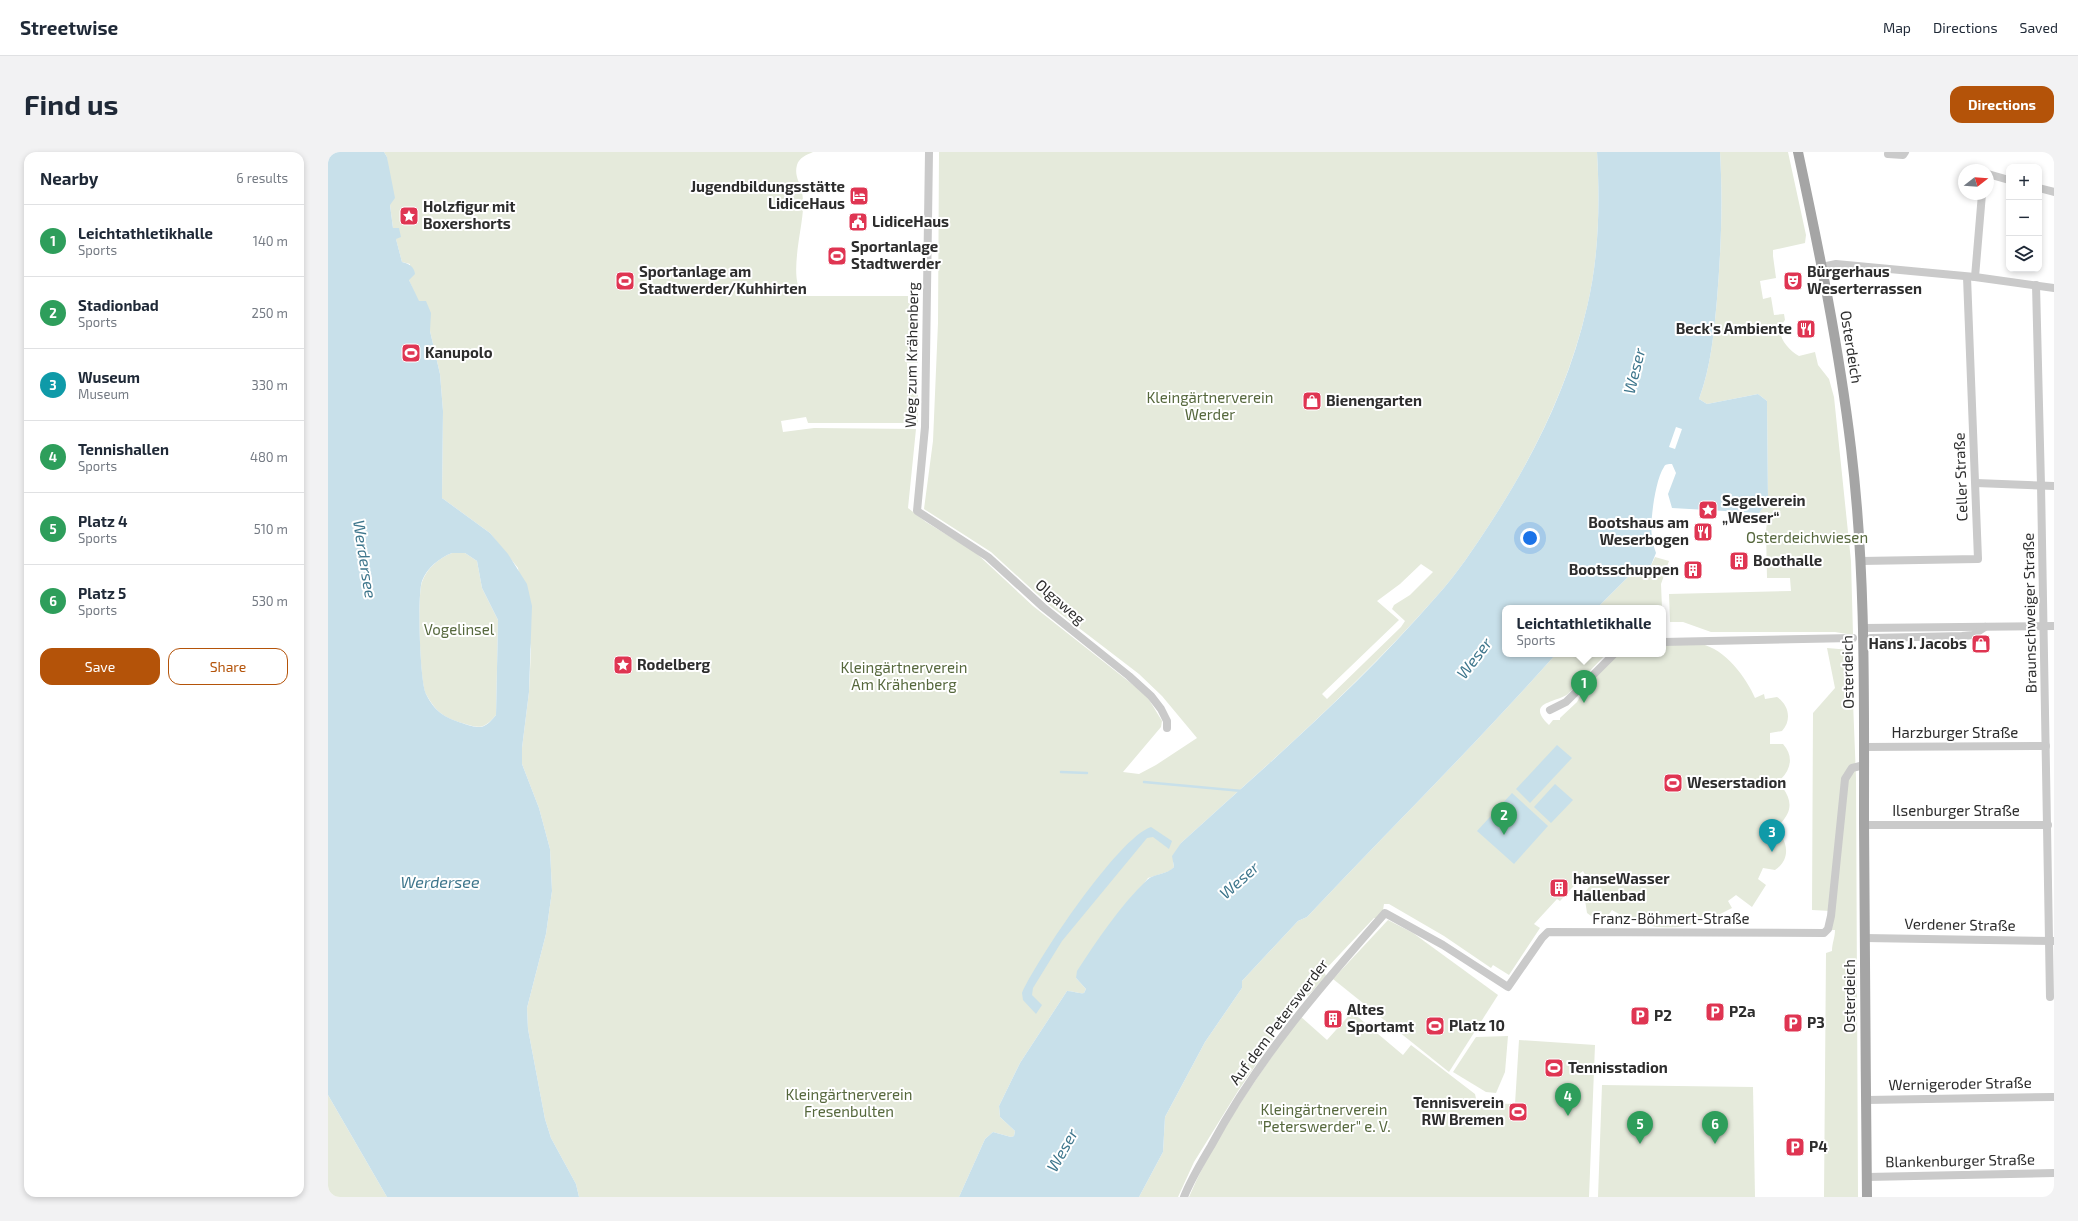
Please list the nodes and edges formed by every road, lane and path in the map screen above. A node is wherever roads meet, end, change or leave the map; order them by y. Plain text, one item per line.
1 (929, 152) edge
2 (1798, 152) edge
3 (1905, 152) edge
4 (1888, 154) dead end
5 (1994, 176) edge
6 (2006, 179) edge
7 (2042, 189) edge
8 (2054, 192) edge
9 (1981, 200) edge
10 (1822, 267) junction
11 (1971, 277) junction
12 (2036, 285) junction
13 (2054, 287) edge
14 (1976, 483) junction
15 (2042, 485) junction
16 (2054, 486) edge
17 (917, 511) joint
18 (1861, 561) junction
19 (2044, 626) junction
20 (2054, 626) edge
21 (1985, 627) junction
22 (1863, 628) junction
23 (1853, 638) dead end
24 (1871, 638) dead end
25 (1666, 642) edge
26 (1611, 657) edge
27 (1550, 710) dead end
28 (1167, 728) dead end
29 (2046, 746) junction
30 (1864, 747) junction
31 (1864, 765) junction
32 (2048, 825) junction
33 (1864, 826) junction
34 (1385, 913) joint
35 (1865, 938) junction
36 (2052, 941) edge
37 (2050, 996) dead end
38 (2054, 1097) edge
39 (1866, 1100) junction
40 (2054, 1173) edge
41 (1867, 1177) junction
42 (1184, 1197) edge
43 (1867, 1197) edge

1 - 17 street, Weg zum Krähenberg
2 - 10 main road, Osterdeich
3 - 4 street
5 - 6 street
7 - 8 street
9 - 11 street, Celler Straße
10 - 11 street
10 - 18 main road, Osterdeich
11 - 12 street
11 - 14 street, Celler Straße
12 - 13 street
12 - 15 street, Braunschweiger Straße
14 - 15 street
14 - 18 street, Celler Straße
15 - 16 street
15 - 19 street, Braunschweiger Straße
17 - 28 street, Olgaweg
18 - 22 main road, Osterdeich
19 - 20 street
19 - 21 street
19 - 29 street, Braunschweiger Straße
21 - 22 street
21 - 24 street
22 - 30 main road, Osterdeich
23 - 25 street
26 - 27 street
29 - 30 street, Harzburger Straße
29 - 32 street, Braunschweiger Straße
30 - 31 main road, Osterdeich
31 - 33 main road, Osterdeich
31 - 34 street, Franz-Böhmert-Straße
32 - 33 street, Ilsenburger Straße
32 - 36 street, Braunschweiger Straße
33 - 35 main road, Osterdeich
34 - 42 street, Auf dem Peterswerder
35 - 36 street, Verdener Straße
35 - 39 main road, Osterdeich
36 - 37 street, Braunschweiger Straße
38 - 39 street, Wernigeroder Straße
39 - 41 main road, Osterdeich
40 - 41 street, Blankenburger Straße
41 - 43 main road, Osterdeich

